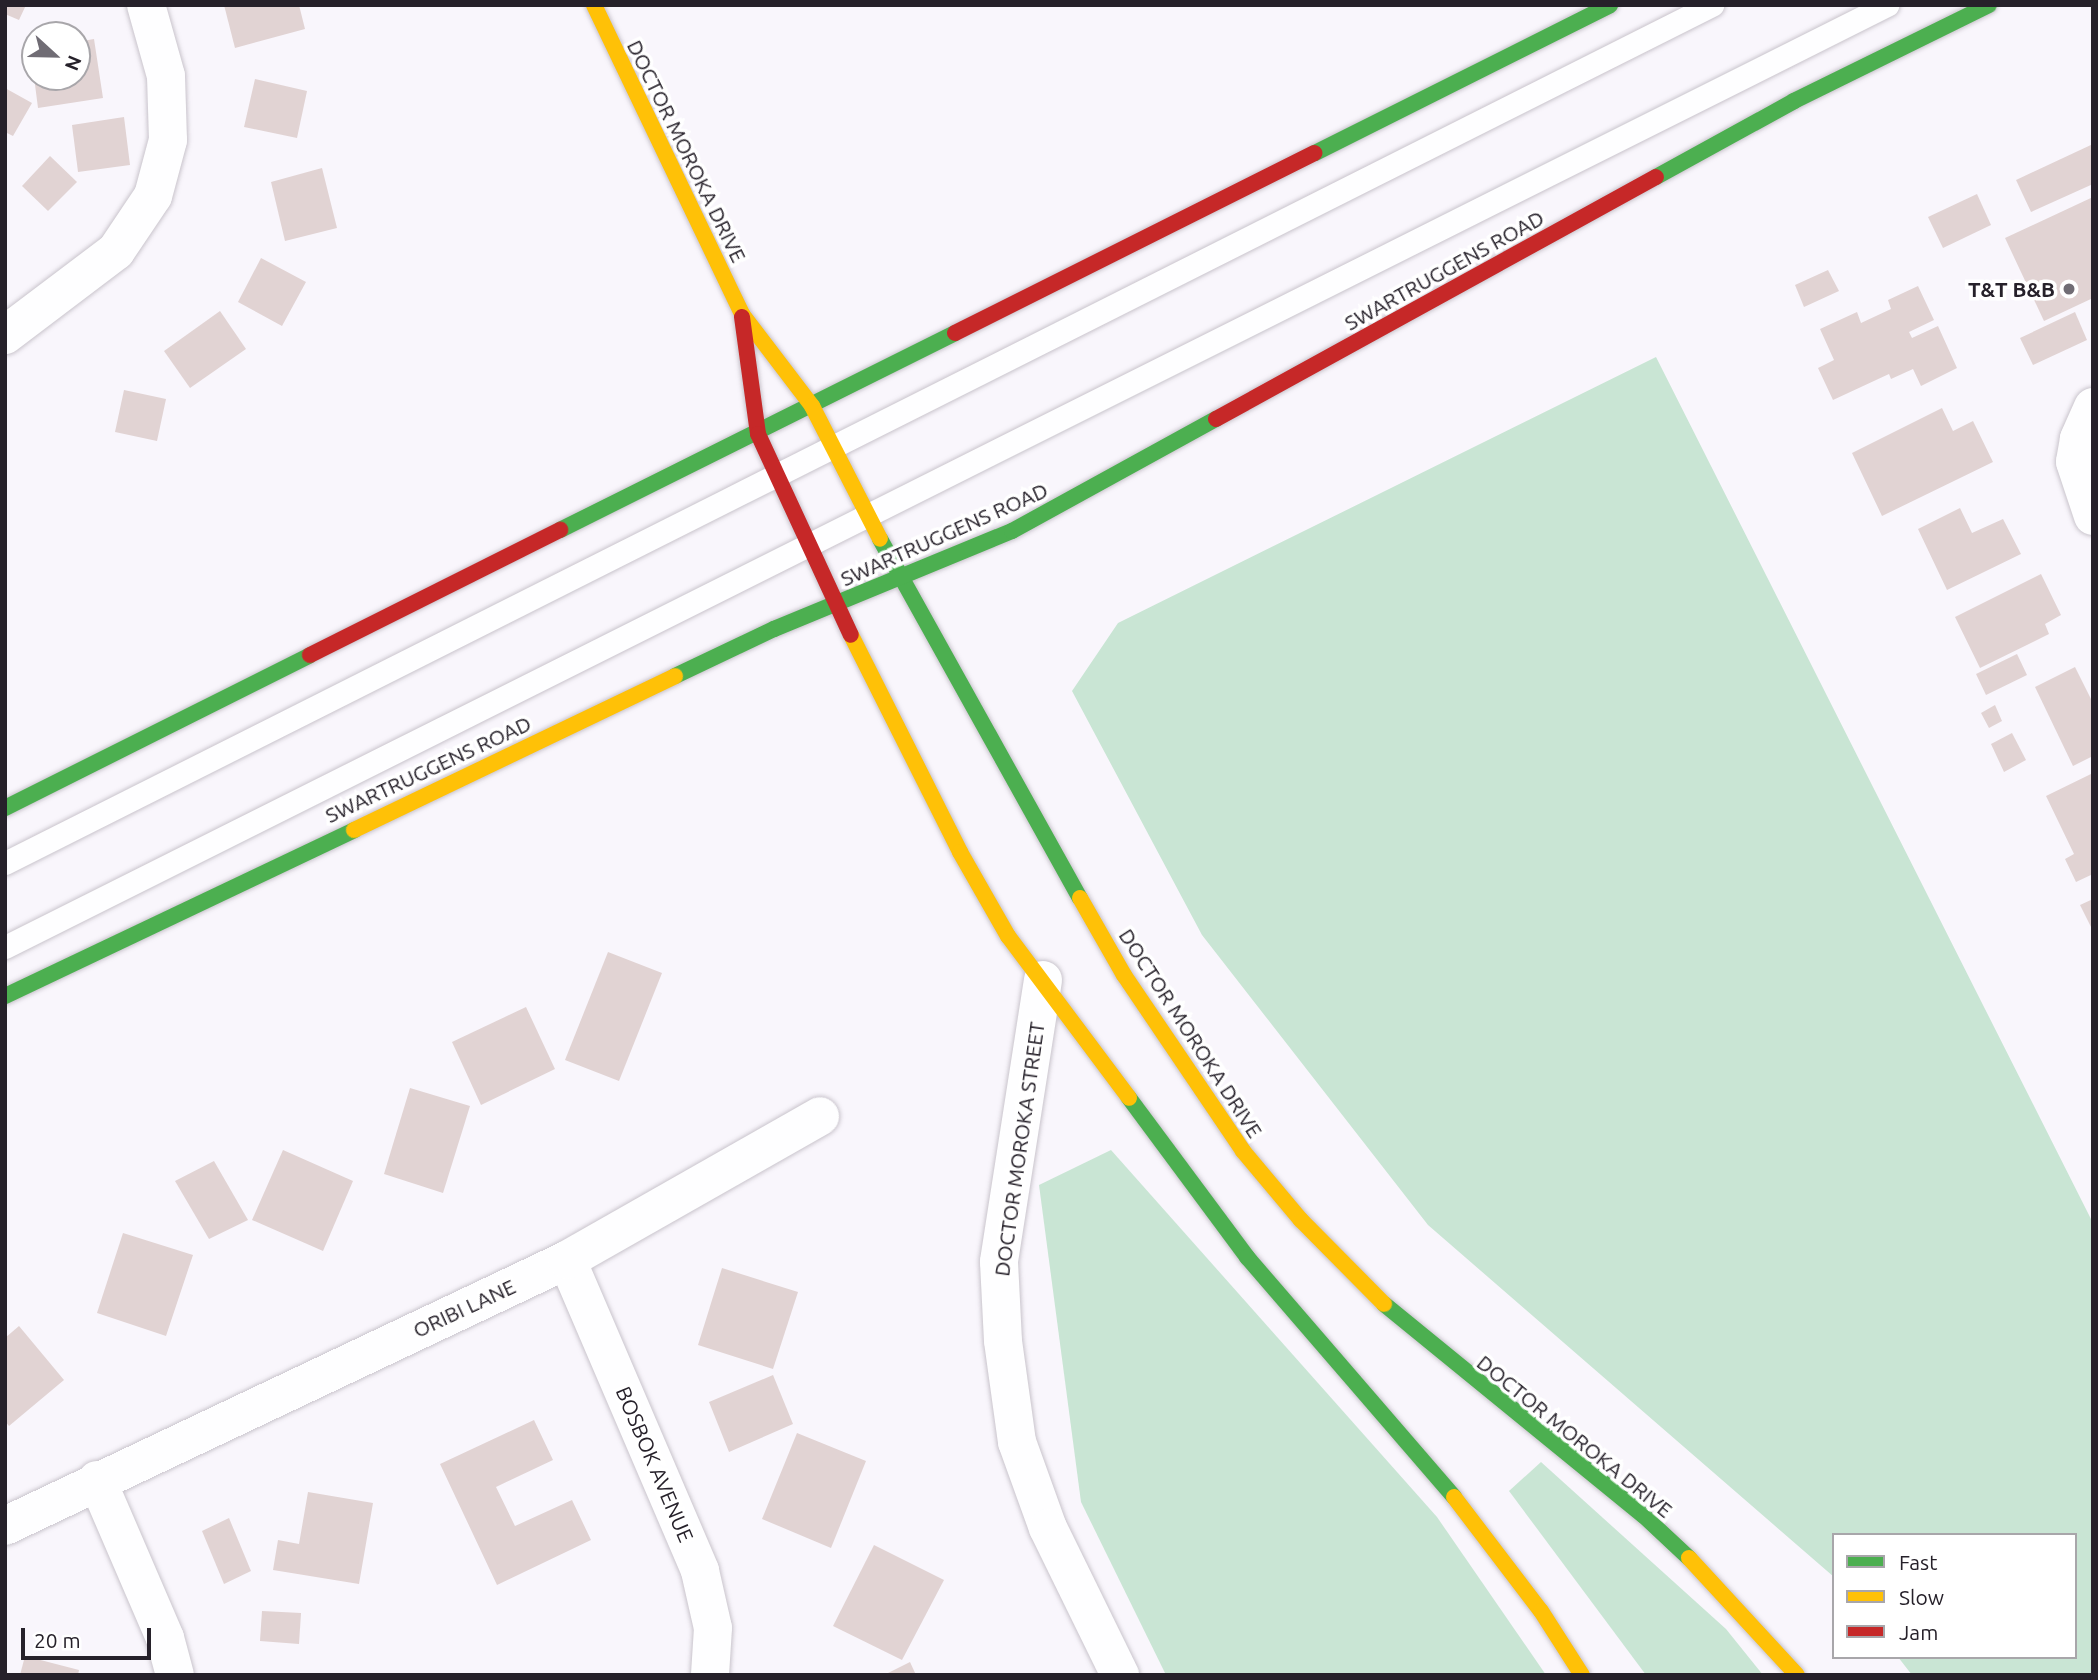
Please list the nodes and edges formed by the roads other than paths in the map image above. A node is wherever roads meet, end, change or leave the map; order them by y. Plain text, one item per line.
1 (146, 5) edge
2 (594, 5) edge
3 (1610, 5) edge
4 (1712, 5) edge
5 (1887, 5) edge
6 (1989, 5) edge
7 (742, 314) junction
8 (5, 335) edge
9 (812, 406) junction
10 (2093, 407) edge
11 (758, 434) junction
12 (832, 446) junction
13 (777, 474) junction
14 (868, 515) junction
15 (2093, 516) edge
16 (809, 545) junction
17 (901, 579) junction
18 (837, 606) junction
19 (5, 808) edge
20 (5, 863) edge
21 (5, 947) edge
22 (1043, 980) junction
23 (5, 996) edge
24 (820, 1116) dead end
25 (568, 1260) junction
26 (97, 1480) junction
27 (5, 1526) edge
28 (176, 1675) edge
29 (710, 1675) edge
30 (1120, 1675) edge
31 (1582, 1675) edge
32 (1797, 1675) edge

1 - 8 street
2 - 7 main road, DOCTOR MOROKA DRIVE
3 - 9 main road
4 - 12 lane
5 - 14 lane
6 - 17 main road, SWARTRUGGENS ROAD
7 - 9 main road, DOCTOR MOROKA DRIVE
7 - 11 main road, DOCTOR MOROKA DRIVE
9 - 11 main road
9 - 12 main road, DOCTOR MOROKA DRIVE
10 - 15 street
11 - 13 main road, DOCTOR MOROKA DRIVE
11 - 19 main road
12 - 13 lane
12 - 14 main road, DOCTOR MOROKA DRIVE
13 - 16 main road, DOCTOR MOROKA DRIVE
13 - 20 lane
14 - 16 lane
14 - 17 main road, DOCTOR MOROKA DRIVE
16 - 18 main road, DOCTOR MOROKA DRIVE
16 - 21 lane
17 - 18 main road, SWARTRUGGENS ROAD
17 - 32 main road, DOCTOR MOROKA DRIVE
18 - 22 main road, DOCTOR MOROKA DRIVE
18 - 23 main road, SWARTRUGGENS ROAD
22 - 30 street, DOCTOR MOROKA STREET
22 - 31 main road, DOCTOR MOROKA DRIVE
24 - 25 street, ORIBI LANE
25 - 26 street, ORIBI LANE
25 - 29 street, BOSBOK AVENUE
26 - 27 street, ORIBI LANE
26 - 28 street

